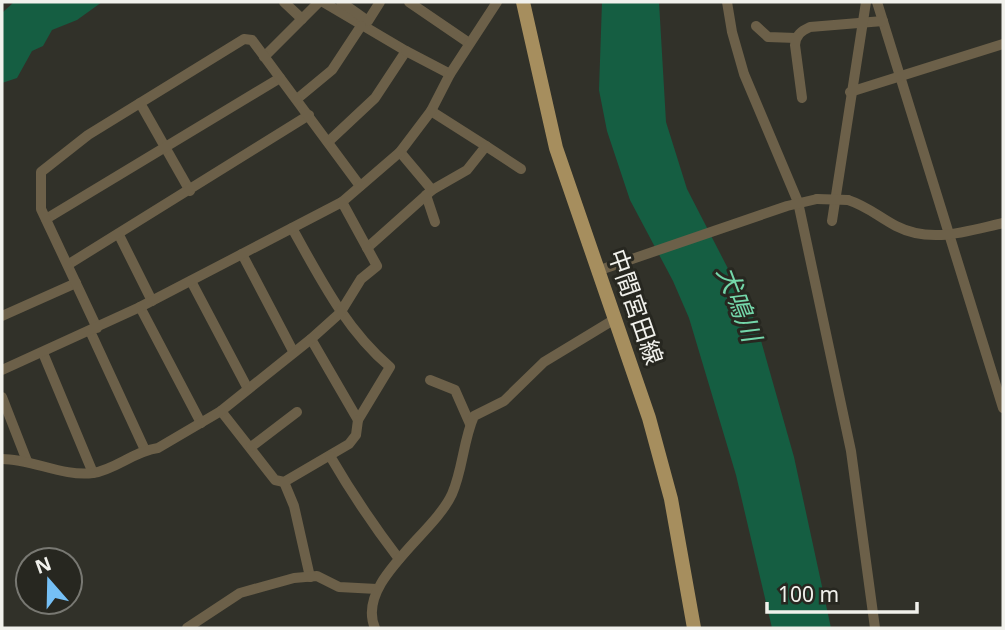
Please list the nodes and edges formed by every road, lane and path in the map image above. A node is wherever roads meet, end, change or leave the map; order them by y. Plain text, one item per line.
1 (284, 2) edge
2 (321, 2) edge
3 (341, 2) edge
4 (380, 2) edge
5 (409, 2) edge
6 (497, 2) edge
7 (523, 2) edge
8 (727, 2) edge
9 (866, 2) edge
10 (877, 2) edge
11 (302, 19) junction
12 (883, 21) junction
13 (862, 22) junction
14 (361, 26) junction
15 (756, 26) dead end
16 (796, 38) junction
17 (469, 43) junction
18 (1003, 44) edge
19 (406, 51) junction
20 (264, 57) junction
21 (450, 74) junction
22 (901, 76) junction
23 (280, 78) junction
24 (850, 92) junction
25 (802, 98) dead end
26 (297, 99) junction
27 (140, 103) junction
28 (431, 111) junction
29 (309, 116) junction
30 (328, 142) junction
31 (486, 146) junction
32 (166, 148) junction
33 (400, 152) junction
34 (521, 169) dead end
35 (359, 186) junction
36 (190, 191) junction
37 (429, 193) junction
38 (342, 202) junction
39 (792, 204) junction
40 (46, 219) junction
41 (832, 221) dead end
42 (435, 222) dead end
43 (1003, 223) edge
44 (292, 228) junction
45 (119, 235) junction
46 (948, 235) junction
47 (367, 248) junction
48 (243, 254) junction
49 (69, 264) junction
50 (606, 268) junction
51 (191, 281) junction
52 (76, 283) junction
53 (152, 301) junction
54 (140, 307) junction
55 (341, 310) junction
56 (2, 316) edge
57 (615, 319) junction
58 (94, 330) junction
59 (310, 340) junction
60 (293, 351) junction
61 (43, 353) junction
62 (2, 370) edge
63 (430, 380) dead end
64 (248, 389) junction
65 (2, 397) edge
66 (1003, 405) edge
67 (221, 411) junction
68 (297, 412) dead end
69 (358, 421) junction
70 (201, 423) junction
71 (470, 424) junction
72 (251, 447) junction
73 (145, 450) junction
74 (330, 456) junction
75 (2, 459) edge
76 (27, 461) junction
77 (93, 473) junction
78 (284, 482) junction
79 (399, 559) junction
80 (310, 577) junction
81 (377, 590) junction
82 (371, 626) edge
83 (187, 628) edge
84 (694, 628) edge
85 (875, 628) edge

1 - 11 street
2 - 11 street
2 - 14 street
3 - 4 street
5 - 17 street
6 - 17 street
7 - 50 main road, 中間宮田線
8 - 39 street
9 - 13 street
10 - 12 street
11 - 20 street
12 - 13 street
12 - 22 street
13 - 16 street
13 - 24 street
14 - 19 street
14 - 26 street
15 - 16 street
16 - 25 street
17 - 21 street
18 - 22 street
19 - 21 street
19 - 30 street
20 - 23 street
20 - 27 street
21 - 28 street
22 - 24 street
22 - 46 street
23 - 26 street
23 - 32 street
24 - 41 street
26 - 29 street
27 - 32 street
27 - 40 street
28 - 31 street
28 - 33 street
29 - 30 street
29 - 36 street
30 - 35 street
31 - 34 street
31 - 37 street
32 - 36 street
32 - 40 street
33 - 35 street
33 - 37 street
35 - 38 street
36 - 45 street
37 - 42 street
37 - 47 street
38 - 44 street
38 - 47 street
39 - 46 street, bridge
39 - 50 street
39 - 85 street
40 - 49 street
43 - 46 street
44 - 48 street
44 - 55 street
45 - 49 street
45 - 53 street
46 - 66 street
47 - 55 street
48 - 51 street
48 - 60 street
49 - 52 street
50 - 57 main road, 中間宮田線
51 - 53 street
51 - 64 street
52 - 56 street
52 - 58 street
53 - 54 street
54 - 58 street
54 - 70 street
55 - 59 street
55 - 69 street
57 - 71 street
57 - 84 main road, 中間宮田線
58 - 61 street
58 - 73 street
59 - 60 street
59 - 69 street
60 - 64 street
61 - 62 street
61 - 77 street
63 - 71 street
64 - 67 street
65 - 76 street
67 - 70 street
67 - 72 street
68 - 72 street
69 - 74 street
70 - 73 street
71 - 79 street
72 - 78 street
73 - 77 street
74 - 78 street
74 - 79 street
75 - 76 street
76 - 77 street
78 - 80 street
79 - 81 street
80 - 81 street
80 - 83 street
81 - 82 street

